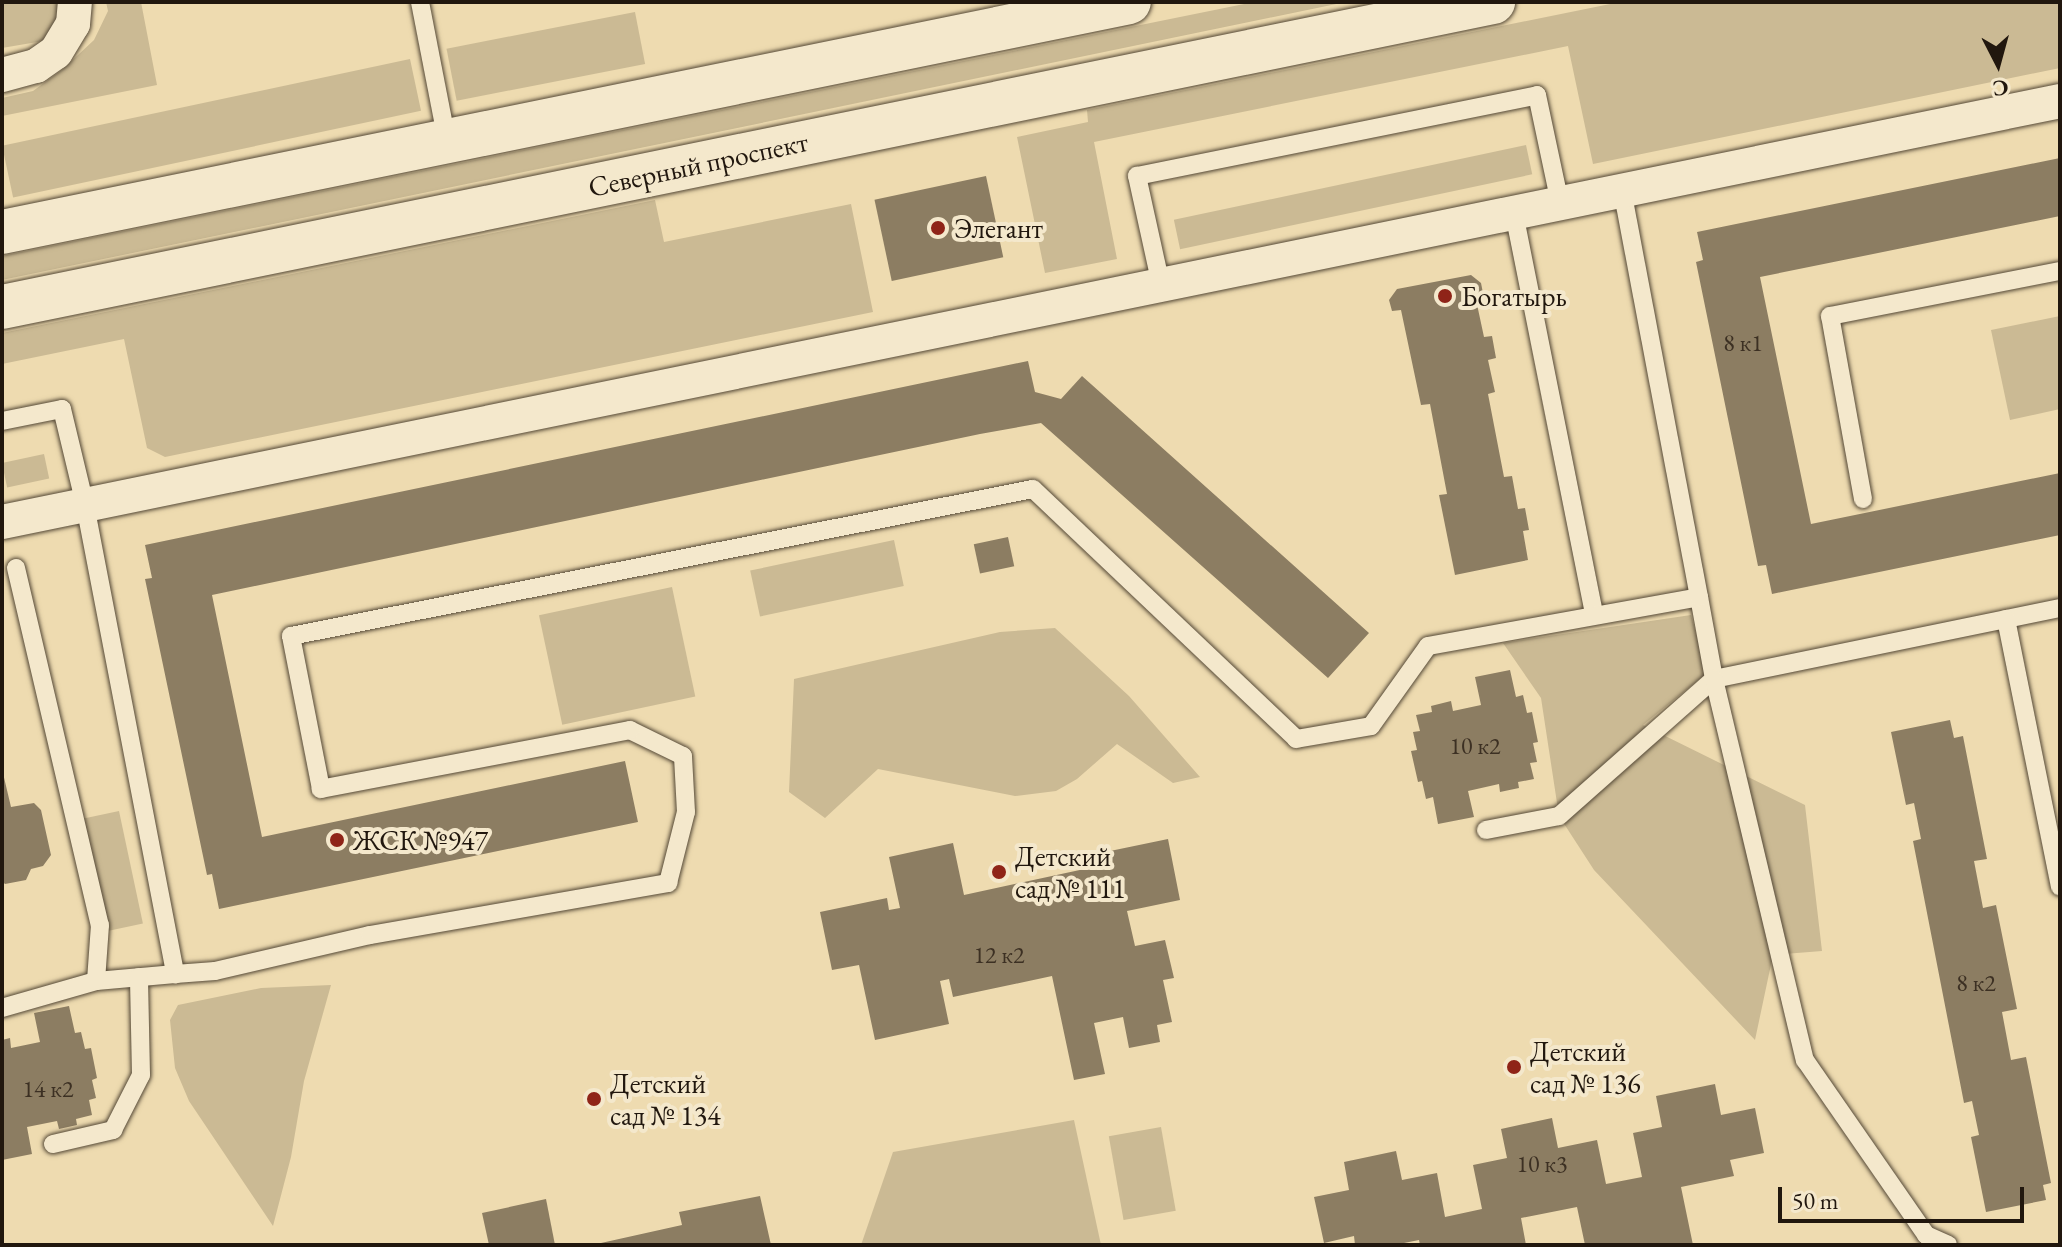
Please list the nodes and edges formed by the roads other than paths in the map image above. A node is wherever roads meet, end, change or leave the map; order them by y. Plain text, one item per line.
1 (75, 2) edge
2 (420, 2) edge
3 (1129, 2) edge
4 (1493, 2) edge
5 (1393, 12) edge
6 (2, 75) edge
7 (2060, 101) edge
8 (447, 141) junction
9 (1622, 191) junction
10 (1560, 203) junction
11 (1514, 213) junction
12 (2, 232) edge
13 (2060, 271) edge
14 (1161, 285) junction
15 (2, 307) edge
16 (2, 421) edge
17 (1863, 499) dead end
18 (85, 505) junction
19 (2, 522) edge
20 (16, 568) dead end
21 (1699, 597) junction
22 (2060, 608) edge
23 (1594, 615) junction
24 (2006, 619) junction
25 (1714, 679) junction
26 (1486, 830) dead end
27 (2060, 887) edge
28 (175, 974) junction
29 (139, 977) junction
30 (96, 981) junction
31 (2, 1008) edge
32 (53, 1144) dead end
33 (1919, 1240) edge
34 (1948, 1245) edge

1 - 6 street
2 - 8 lane
3 - 8 main road
4 - 5 main road, Северный проспект
5 - 15 main road, Северный проспект
7 - 9 street
8 - 12 main road
9 - 10 street
9 - 21 lane
10 - 11 street
10 - 14 lane
11 - 14 street
11 - 23 lane
13 - 17 lane
14 - 18 street
16 - 18 lane
18 - 19 street
18 - 28 lane
20 - 30 lane
21 - 23 lane
21 - 25 lane
22 - 24 lane
23 - 28 lane
24 - 25 lane
24 - 27 lane
25 - 26 lane
25 - 33 lane
28 - 29 lane
29 - 30 lane
29 - 32 lane
30 - 31 lane
33 - 34 lane

